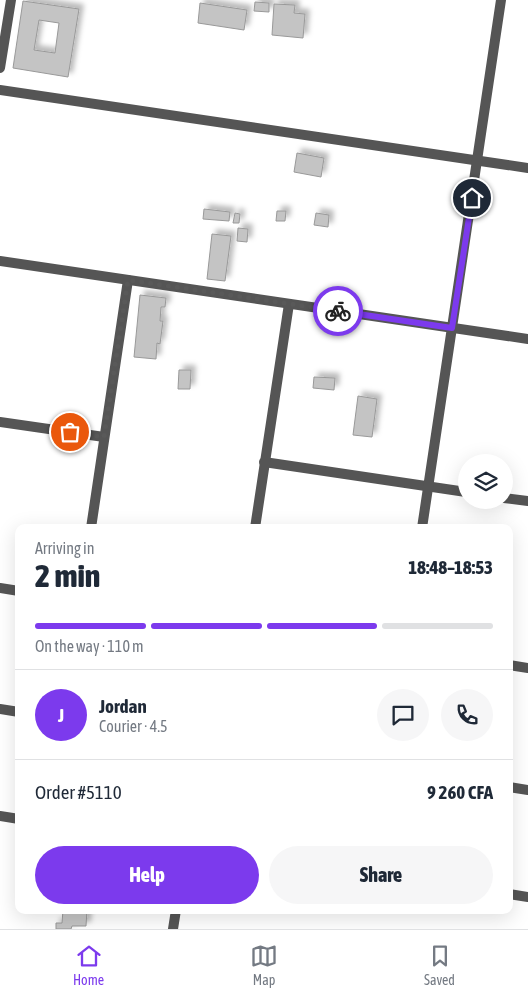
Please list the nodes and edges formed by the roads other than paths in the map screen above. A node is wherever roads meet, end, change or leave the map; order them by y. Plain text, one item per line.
1 (11, 0) edge
2 (501, 0) edge
3 (0, 68) edge
4 (0, 90) edge
5 (477, 160) junction
6 (528, 168) edge
7 (0, 261) edge
8 (128, 280) junction
9 (288, 304) junction
10 (452, 328) junction
11 (528, 339) edge
12 (0, 422) edge
13 (104, 437) junction
14 (264, 462) junction
15 (429, 486) junction
16 (458, 491) edge
17 (513, 499) edge
18 (528, 501) edge
19 (92, 524) edge
20 (255, 524) edge
21 (423, 524) edge
22 (0, 588) edge
23 (15, 590) edge
24 (513, 666) edge
25 (528, 668) edge
26 (0, 709) edge
27 (15, 711) edge
28 (513, 788) edge
29 (528, 790) edge
30 (0, 816) edge
31 (15, 818) edge
32 (513, 895) edge
33 (528, 897) edge
34 (175, 914) edge
35 (173, 929) edge

1 - 3 street
2 - 5 street
4 - 5 street
5 - 6 street
5 - 10 street
7 - 8 street
8 - 9 street
8 - 13 street
9 - 10 street
9 - 14 street
10 - 11 street
10 - 15 street
12 - 13 street
13 - 19 street
14 - 15 street
14 - 20 street
15 - 16 street
15 - 21 street
17 - 18 street
22 - 23 street
24 - 25 street
26 - 27 street
28 - 29 street
30 - 31 street
32 - 33 street
34 - 35 street

